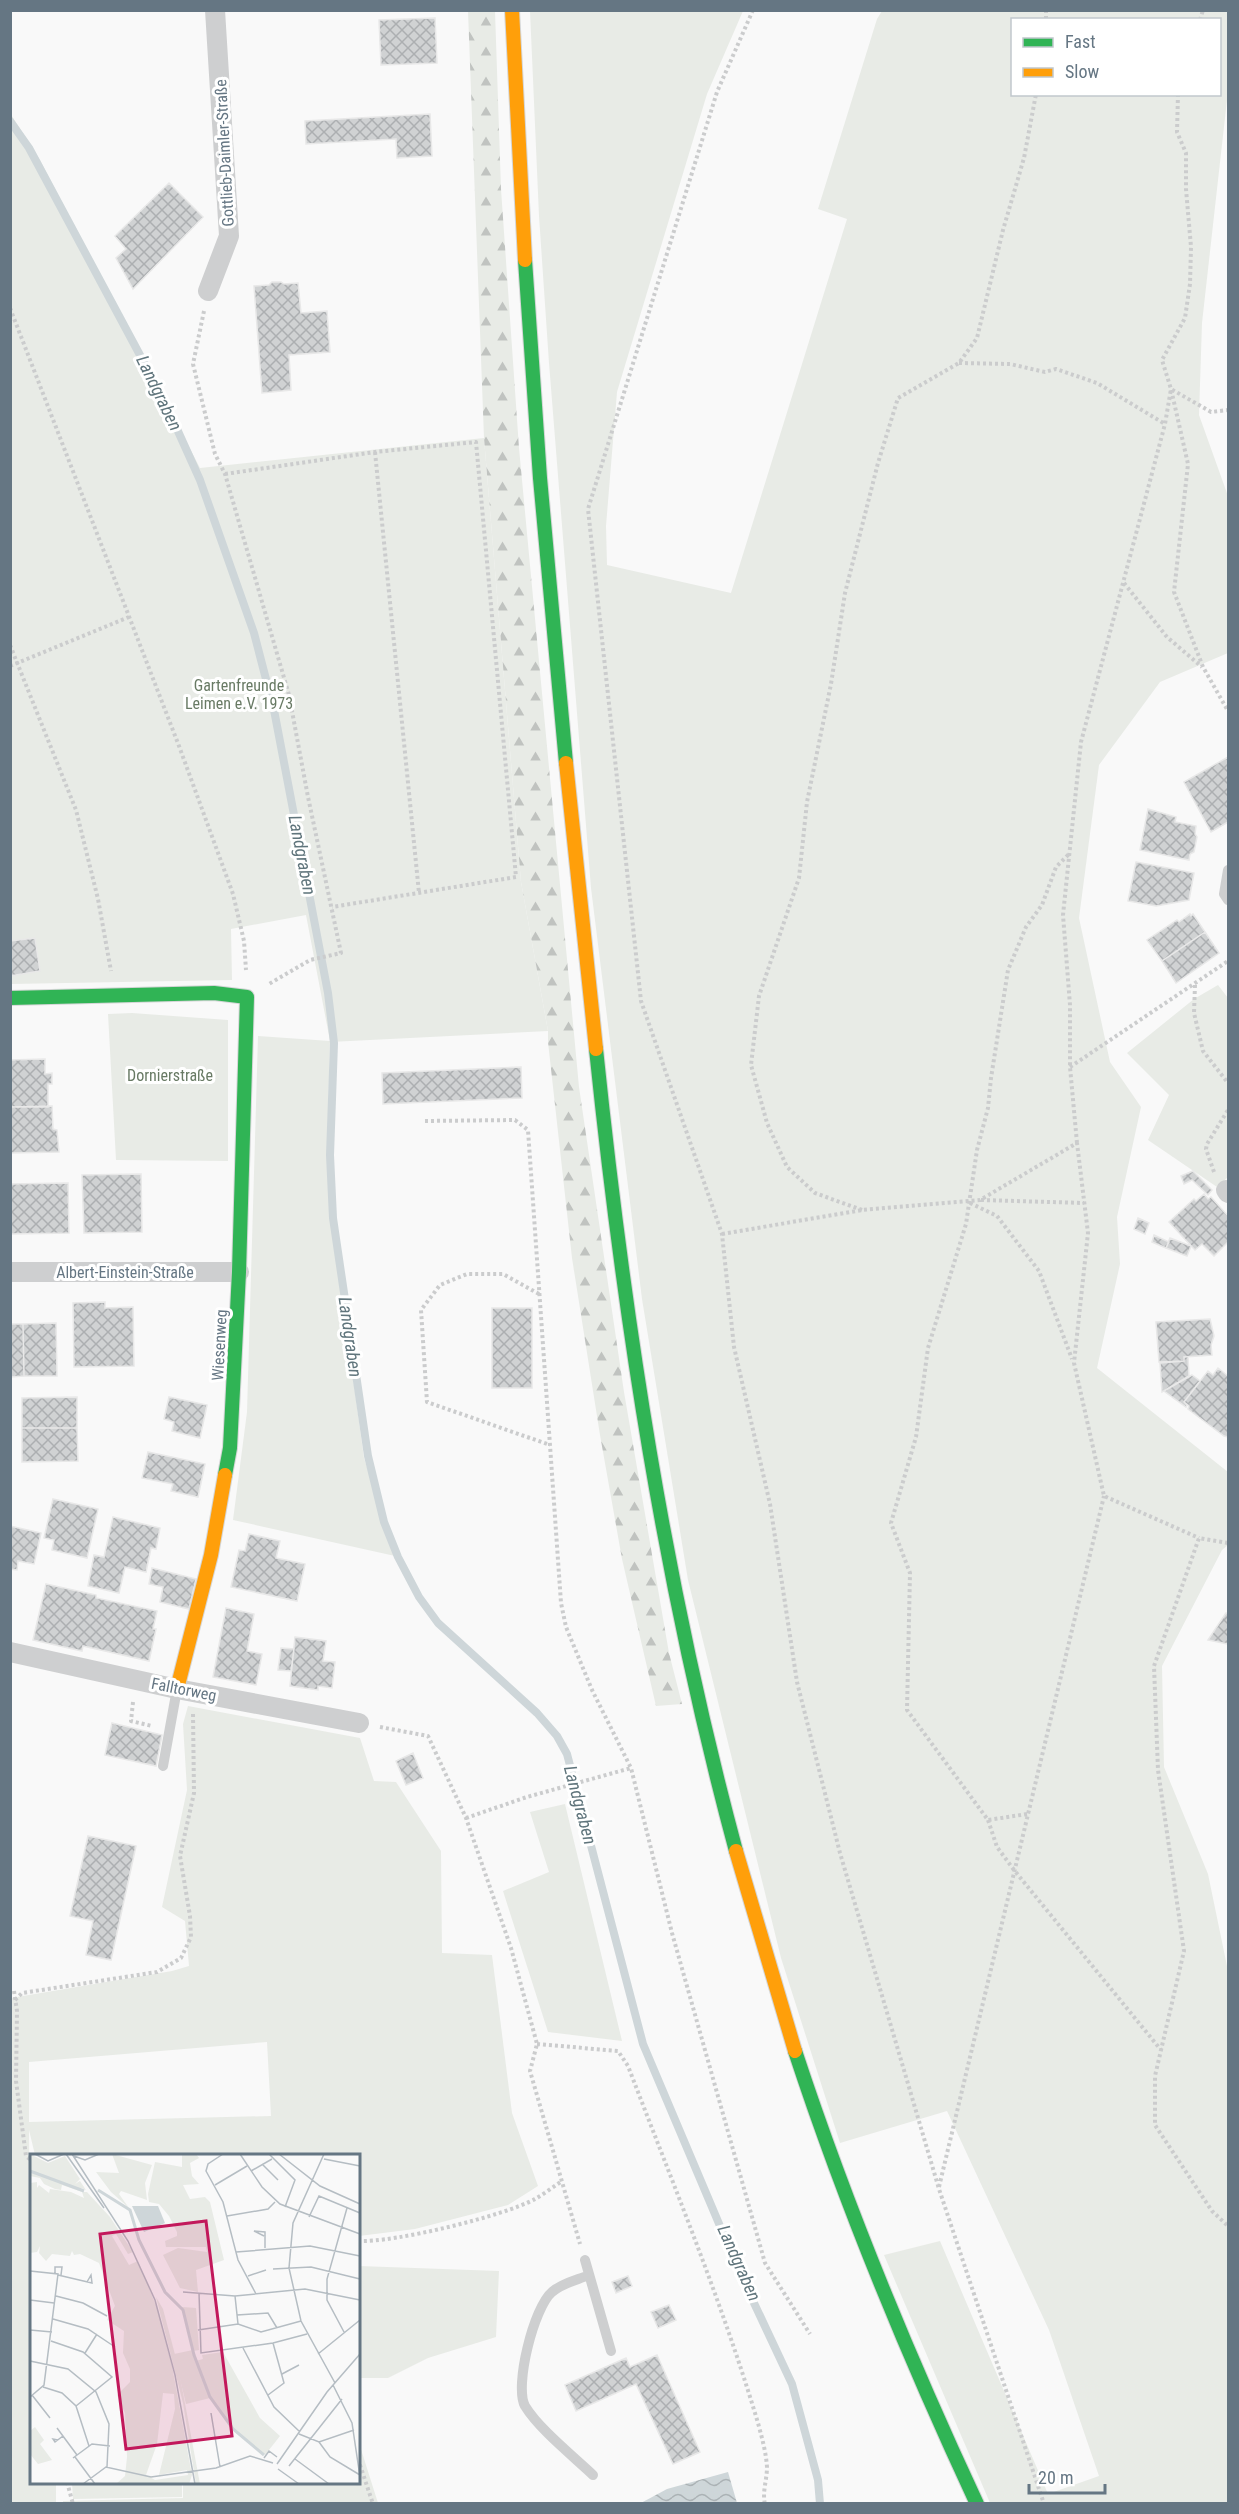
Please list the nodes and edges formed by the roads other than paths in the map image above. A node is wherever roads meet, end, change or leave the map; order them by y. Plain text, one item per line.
1 (216, 10) edge
2 (512, 10) edge
3 (208, 291) road end
4 (1228, 870) edge
5 (1228, 900) edge
6 (10, 998) edge
7 (10, 1272) edge
8 (239, 1272) junction
9 (10, 1652) edge
10 (185, 1690) junction
11 (359, 1723) road end
12 (163, 1766) dead end
13 (585, 2260) road end
14 (589, 2275) junction
15 (611, 2351) dead end
16 (593, 2475) dead end
17 (977, 2504) edge

1 - 3 street, Gottlieb-Daimler-Straße
2 - 17 main road
4 - 5 lane
6 - 8 main road, Wiesenweg
7 - 8 street, Albert-Einstein-Straße
8 - 10 main road, Wiesenweg
9 - 10 street, Falltorweg
10 - 11 street, Falltorweg
10 - 12 lane
13 - 14 lane
14 - 15 lane
14 - 16 lane

